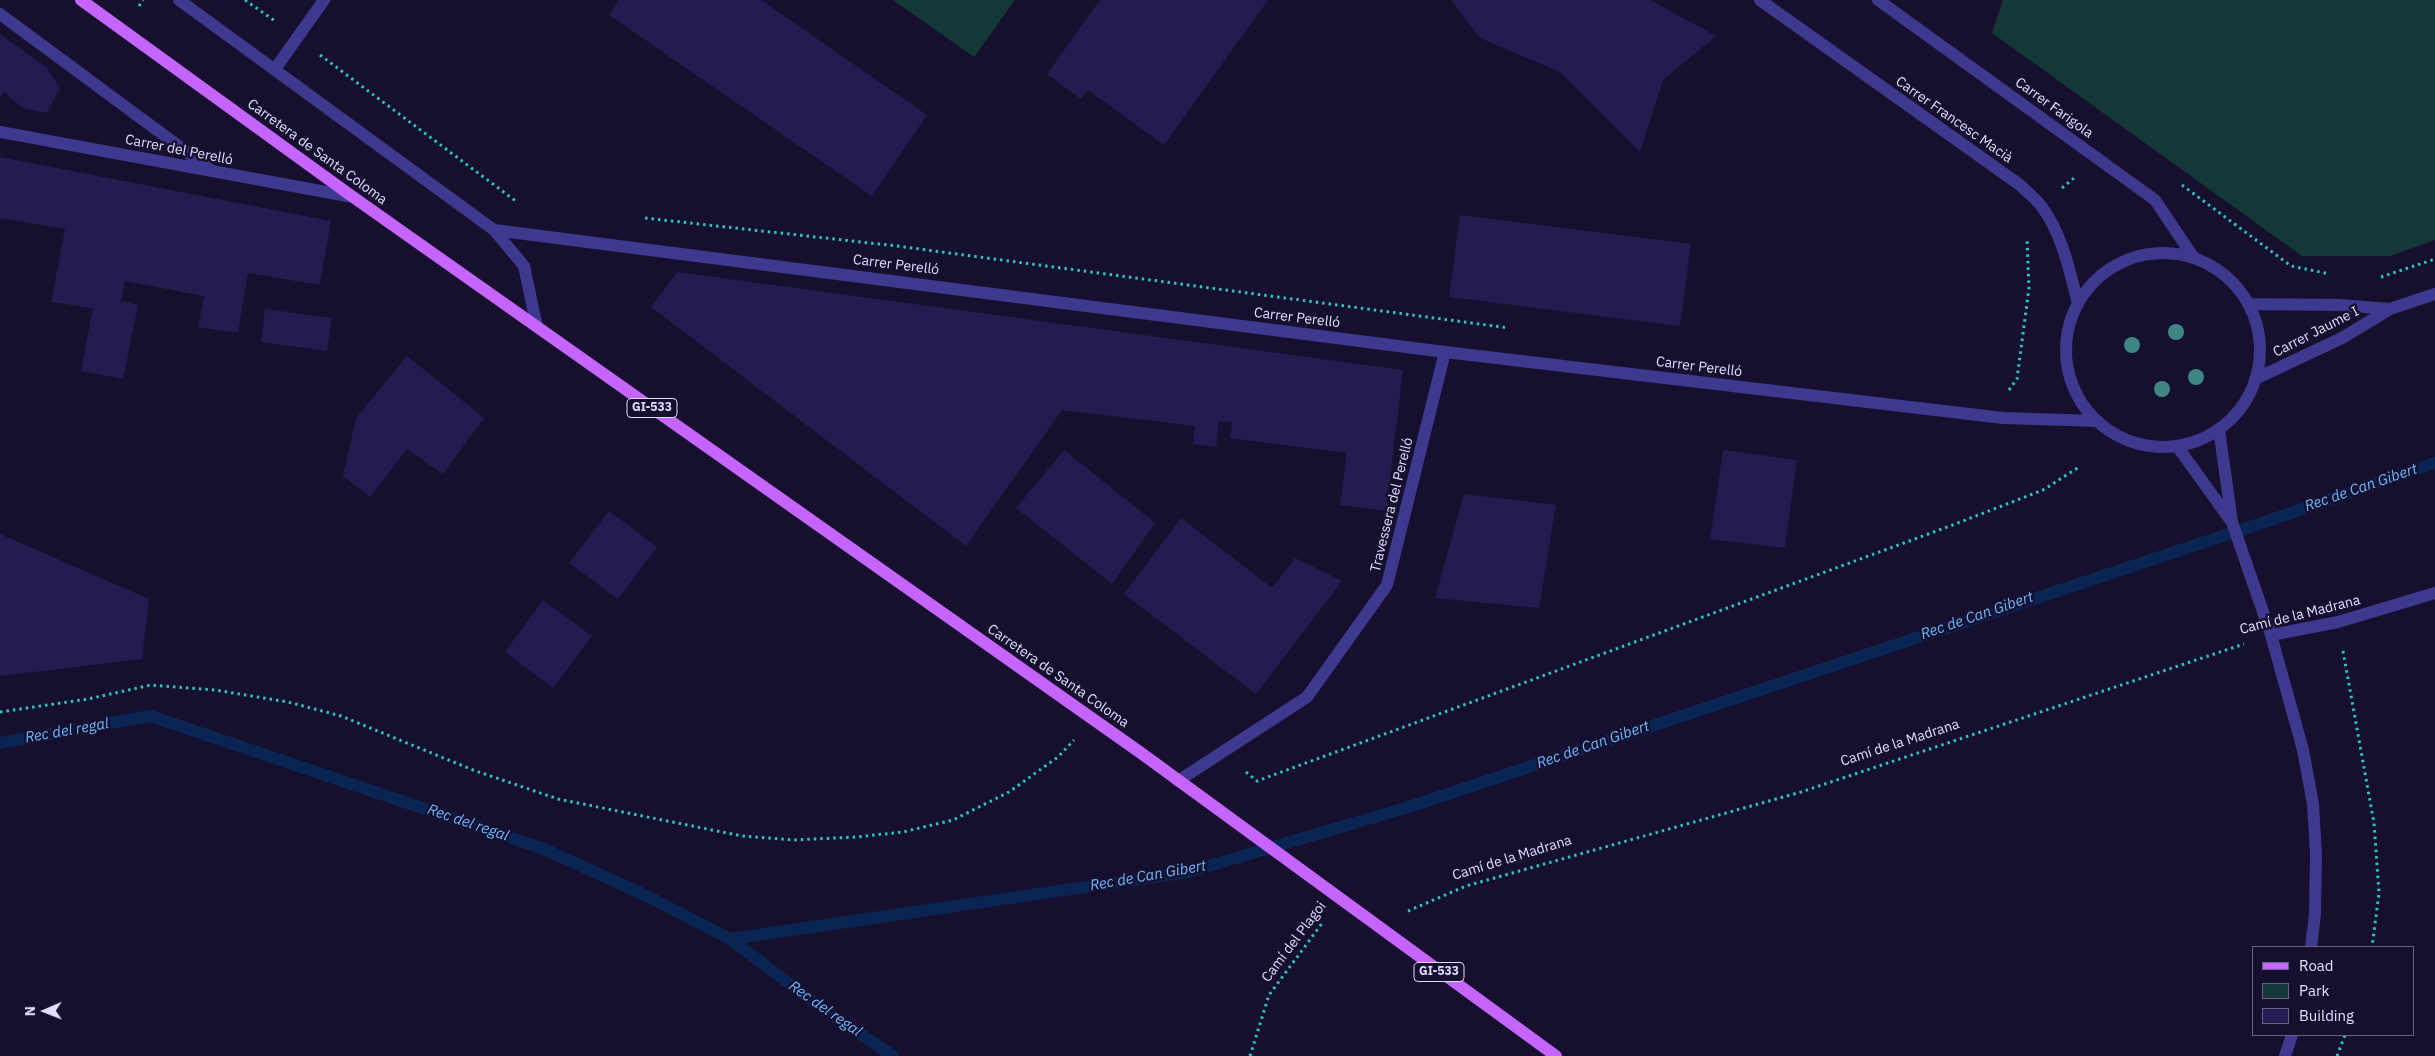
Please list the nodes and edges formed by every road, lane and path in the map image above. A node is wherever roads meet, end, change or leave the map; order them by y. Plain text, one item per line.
1 (81, 0) edge
2 (179, 0) edge
3 (245, 0) edge
4 (324, 0) edge
5 (1760, 0) edge
6 (1878, 0) edge
7 (0, 14) edge
8 (297, 38) junction
9 (274, 69) junction
10 (0, 132) edge
11 (2096, 158) junction
12 (215, 172) junction
13 (2181, 184) dead end
14 (353, 197) junction
15 (518, 203) dead end
16 (2042, 207) junction
17 (635, 216) dead end
18 (494, 230) junction
19 (2194, 258) junction
20 (2435, 258) edge
21 (2337, 275) dead end
22 (2374, 277) dead end
23 (2435, 294) edge
24 (2078, 304) junction
25 (2248, 304) junction
26 (2390, 309) junction
27 (537, 327) junction
28 (1511, 328) dead end
29 (1445, 352) junction
30 (2255, 380) junction
31 (2003, 418) junction
32 (2098, 421) junction
33 (2219, 429) junction
34 (2177, 446) junction
35 (2079, 467) dead end
36 (2232, 522) junction
37 (2435, 594) edge
38 (2338, 622) junction
39 (2271, 635) junction
40 (0, 712) edge
41 (1094, 720) junction
42 (1223, 752) junction
43 (1178, 781) junction
44 (1340, 899) junction
45 (1375, 924) junction
46 (2311, 946) edge
47 (2372, 946) edge
48 (2292, 1036) edge
49 (2345, 1036) edge
50 (1250, 1056) edge
51 (1556, 1056) edge
52 (2285, 1056) edge
53 (2337, 1056) edge

1 - 14 main road, Carretera de Santa Coloma / GI-533
2 - 9 street
3 - 8 path
4 - 8 street
5 - 16 street, Carrer Francesc Macià
6 - 11 street, Carrer Farigola
7 - 12 street
8 - 9 street
8 - 15 path
9 - 18 street
10 - 12 street, Carrer del Perelló
11 - 16 path
11 - 19 street, Carrer Farigola
12 - 14 street, Carrer del Perelló
13 - 21 path
14 - 27 main road, Carretera de Santa Coloma / GI-533
16 - 24 street, Carrer Francesc Macià
16 - 31 path
17 - 28 path
18 - 27 street
18 - 29 street, Carrer Perelló
19 - 24 street
19 - 25 street
20 - 22 path
23 - 26 street, Carrer Jaume I
24 - 32 street
25 - 26 street, Carrer Jaume I
25 - 30 street
26 - 30 street, Carrer Jaume I
27 - 41 main road, Carretera de Santa Coloma / GI-533
29 - 31 street, Carrer Perelló
29 - 42 street, Travessera del Perelló
30 - 33 street
31 - 32 street, Carrer Perelló
32 - 34 street
33 - 34 street
33 - 36 street
34 - 36 street
35 - 42 path
36 - 39 street
37 - 38 street, Camí de la Madrana
38 - 39 street, Camí de la Madrana
38 - 47 path
39 - 45 path, Camí de la Madrana
39 - 46 street
40 - 41 path
41 - 43 main road, Carretera de Santa Coloma / GI-533
42 - 43 street, Travessera del Perelló
43 - 44 main road, Carretera de Santa Coloma / GI-533
44 - 45 main road, Carretera de Santa Coloma / GI-533
44 - 50 path, Camí del Plagoi
45 - 51 main road, Carretera de Santa Coloma / GI-533
48 - 52 street
49 - 53 path

